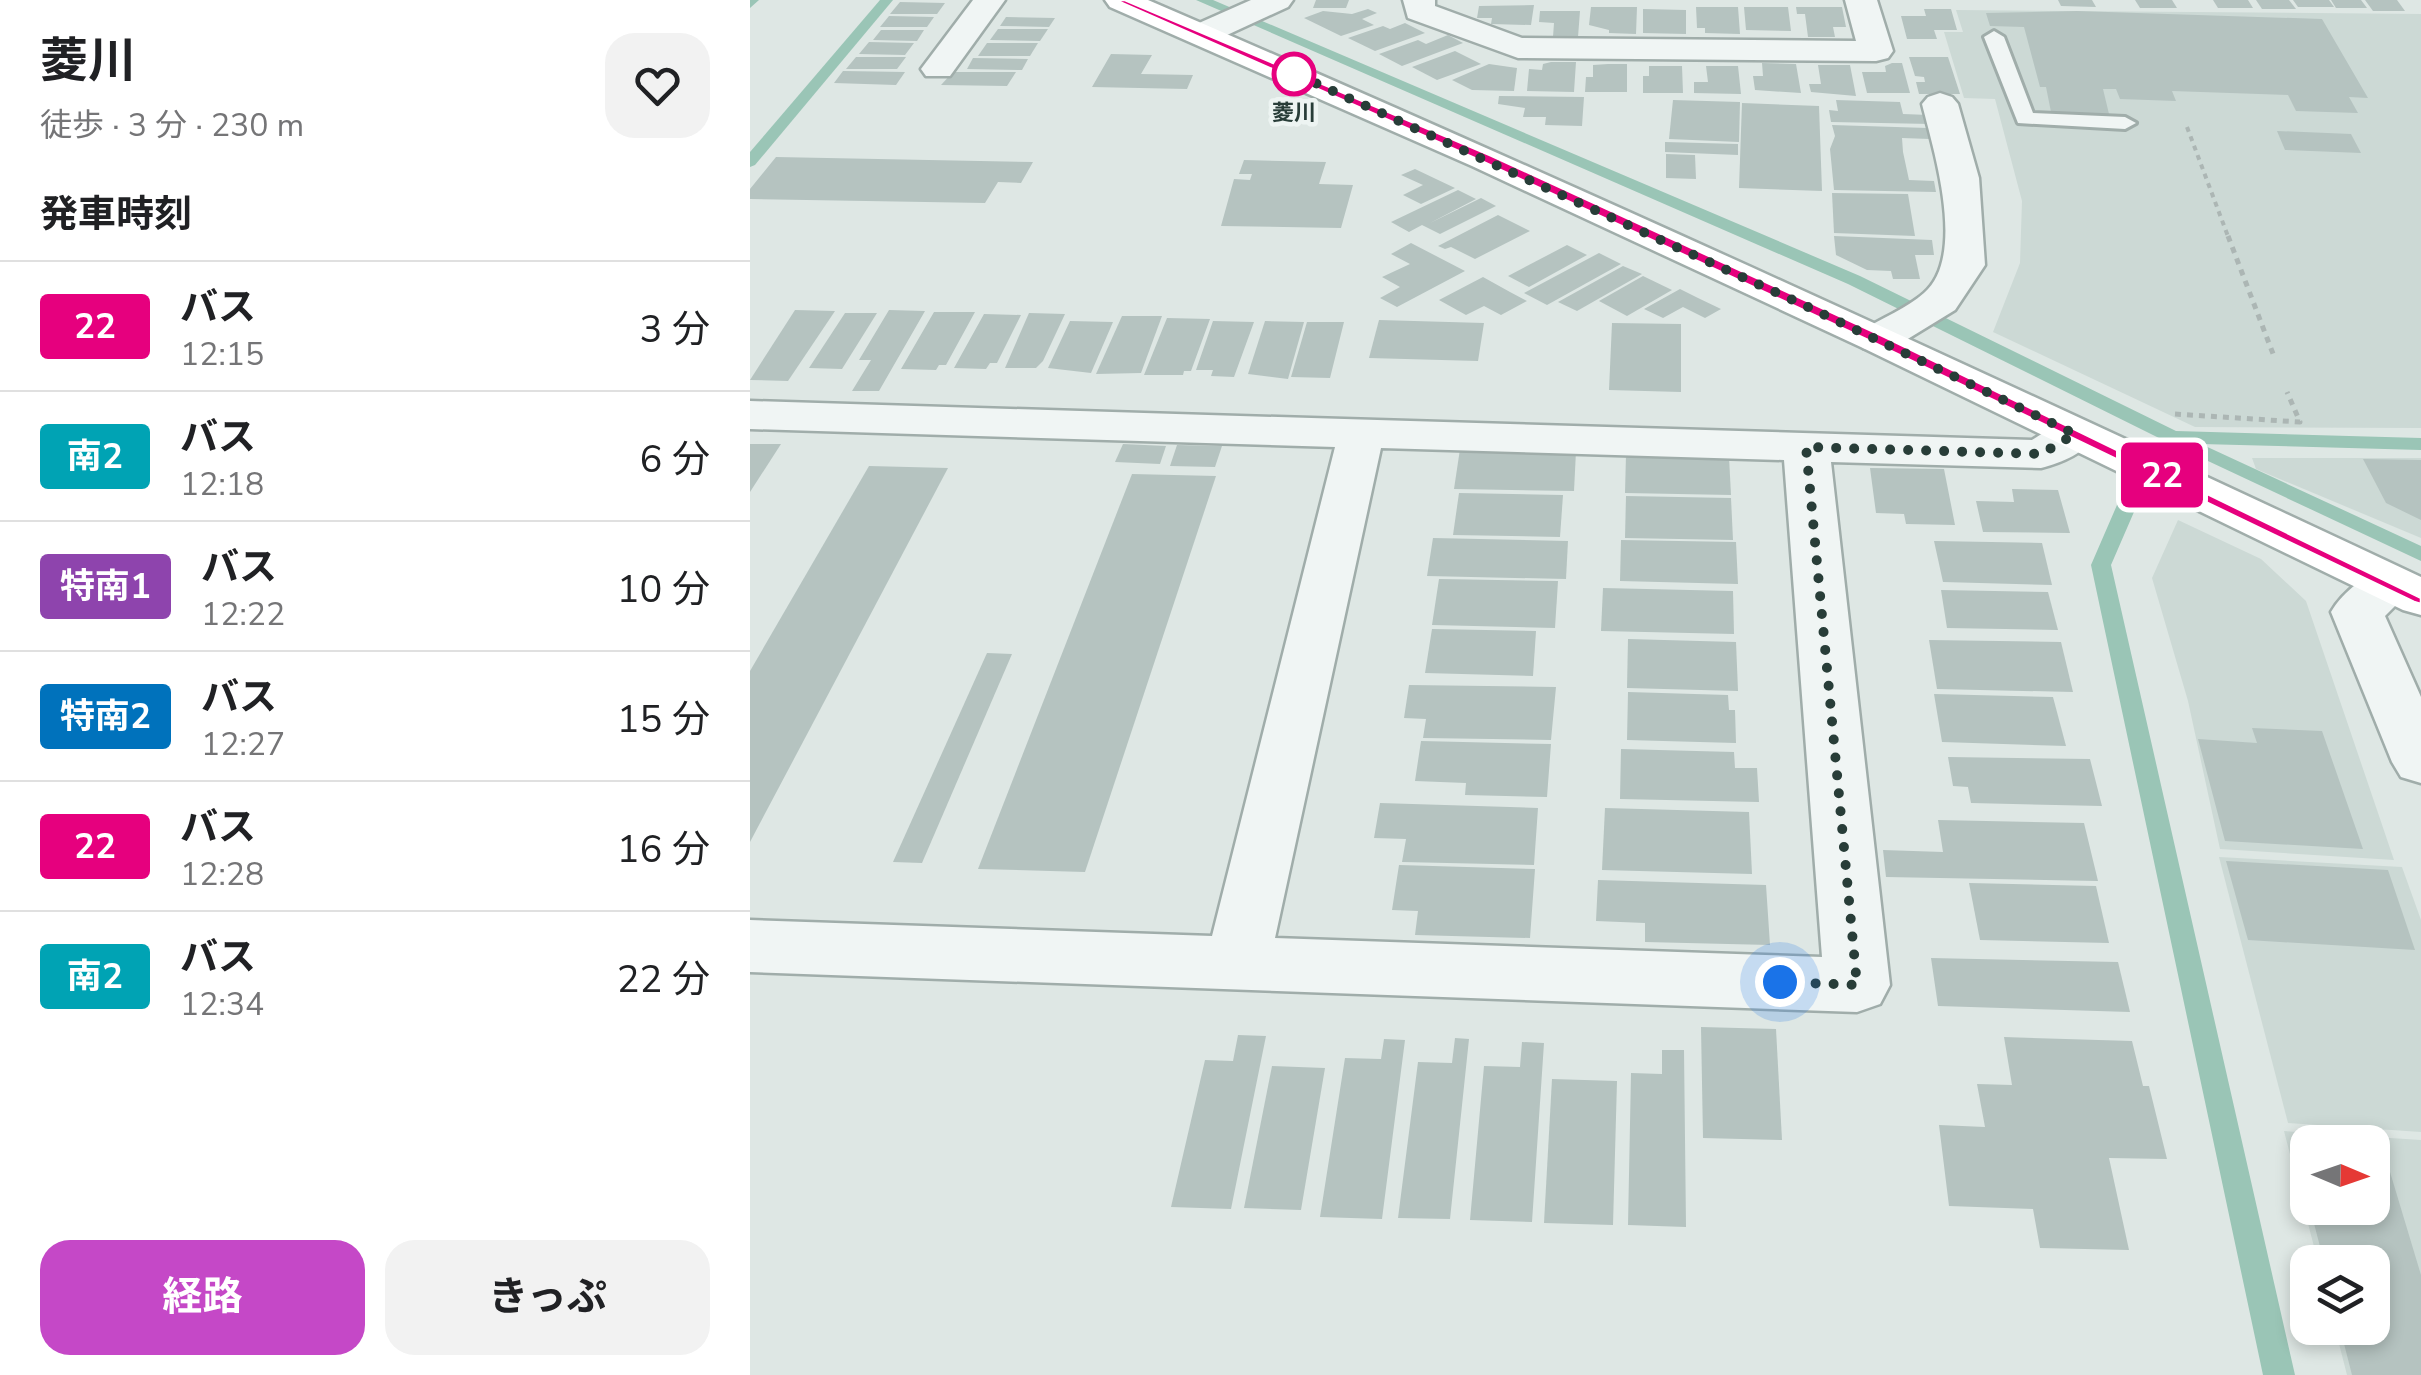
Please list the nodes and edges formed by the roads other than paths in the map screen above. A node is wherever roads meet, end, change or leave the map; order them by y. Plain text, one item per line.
1 (989, 0) edge
2 (1121, 0) edge
3 (1419, 0) edge
4 (1861, 0) edge
5 (1276, 2) edge
6 (1219, 27) junction
7 (1994, 37) dead end
8 (938, 69) dead end
9 (1940, 104) dead end
10 (2126, 123) dead end
11 (1910, 320) junction
12 (750, 415) edge
13 (1362, 432) junction
14 (2075, 434) junction
15 (1806, 447) junction
16 (2406, 591) edge
17 (2421, 762) edge
18 (750, 946) edge
19 (1238, 962) junction

1 - 8 street
2 - 6 main road
3 - 4 street
5 - 6 street
6 - 11 main road
7 - 10 lane
9 - 11 street
11 - 14 main road
12 - 13 street
13 - 15 street
13 - 19 street
14 - 15 street
14 - 16 main road
15 - 19 street
16 - 17 street
18 - 19 street

